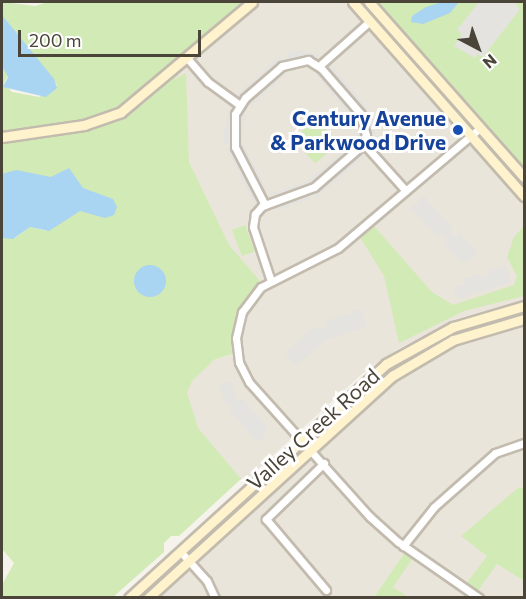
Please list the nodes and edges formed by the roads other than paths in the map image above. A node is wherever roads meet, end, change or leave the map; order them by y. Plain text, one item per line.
1 (252, 2) edge
2 (353, 2) edge
3 (369, 2) edge
4 (370, 21) junction
5 (187, 58) junction
6 (319, 66) junction
7 (240, 105) junction
8 (480, 128) junction
9 (470, 136) junction
10 (2, 137) edge
11 (363, 143) junction
12 (525, 177) edge
13 (406, 191) junction
14 (525, 196) edge
15 (265, 205) junction
16 (271, 281) junction
17 (525, 306) edge
18 (525, 319) edge
19 (300, 440) junction
20 (525, 444) edge
21 (310, 449) junction
22 (324, 463) junction
23 (403, 546) junction
24 (180, 551) junction
25 (189, 561) junction
26 (326, 590) dead end
27 (129, 597) edge
28 (148, 597) edge
29 (215, 597) edge
30 (479, 597) edge

1 - 5 main road
2 - 4 main road
3 - 8 main road
4 - 6 street
4 - 9 main road
5 - 7 street
5 - 10 main road
6 - 7 street
6 - 11 street
7 - 15 street
8 - 9 street
8 - 12 main road
9 - 13 street
9 - 14 main road
11 - 13 street
11 - 15 street
13 - 16 street
15 - 16 street
16 - 19 street
17 - 19 main road, Valley Creek Road
18 - 21 main road, Valley Creek Road
19 - 21 street
19 - 24 main road, Valley Creek Road
20 - 23 street
21 - 22 street
21 - 25 main road, Valley Creek Road
22 - 23 street
22 - 26 street
23 - 30 street
24 - 25 street
24 - 27 main road, Valley Creek Road
25 - 28 main road, Valley Creek Road
25 - 29 street

